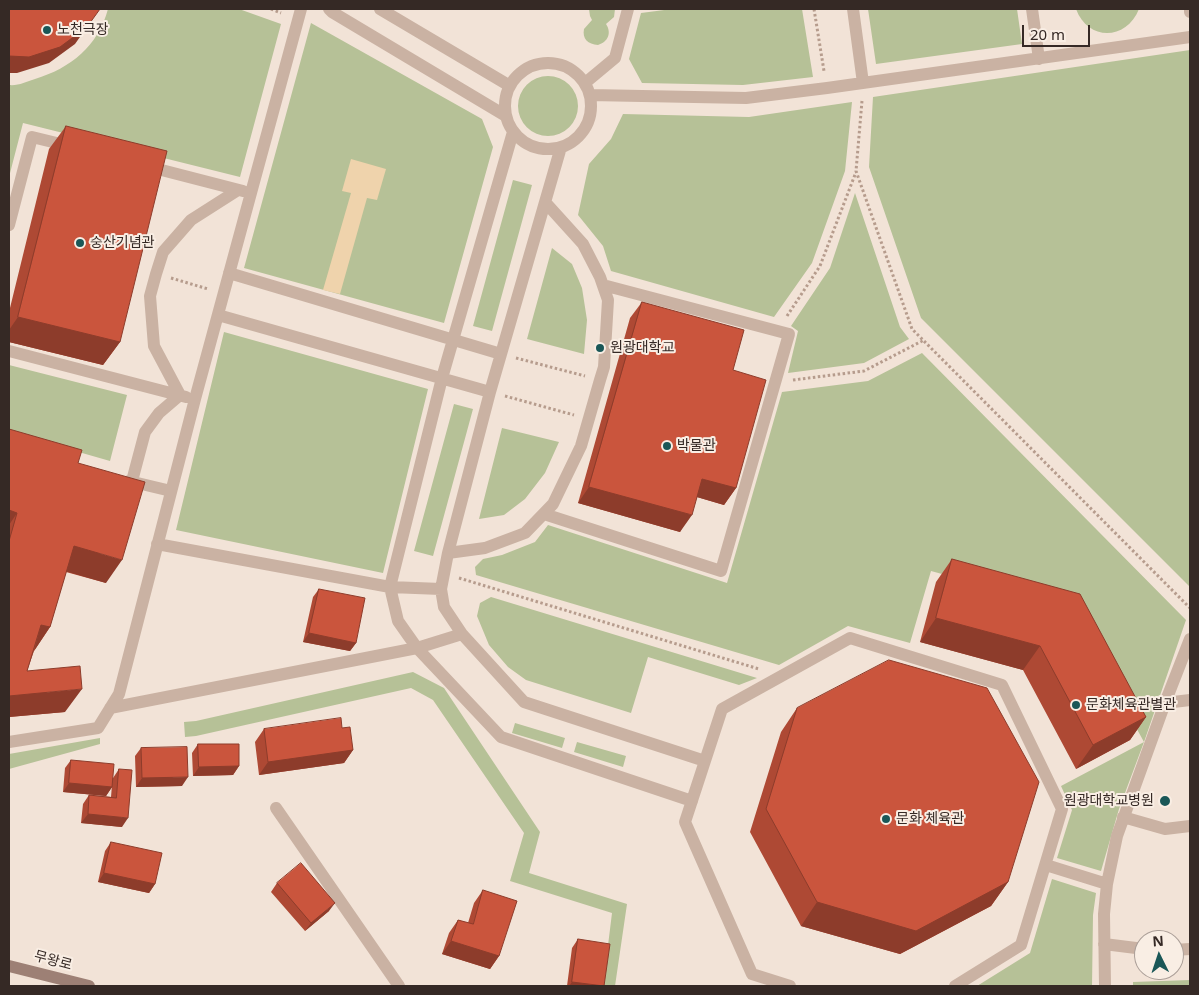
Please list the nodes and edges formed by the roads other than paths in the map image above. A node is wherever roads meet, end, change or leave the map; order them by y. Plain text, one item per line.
1 (301, 9) edge
2 (329, 9) edge
3 (380, 9) edge
4 (628, 9) edge
5 (853, 9) edge
6 (1032, 9) edge
7 (1190, 9) edge
8 (1190, 12) edge
9 (1190, 37) edge
10 (1038, 59) junction
11 (863, 83) junction
12 (510, 86) junction
13 (587, 89) junction
14 (506, 116) junction
15 (513, 132) junction
16 (561, 147) junction
17 (78, 149) edge
18 (135, 163) edge
19 (244, 191) junction
20 (545, 202) junction
21 (9, 225) edge
22 (229, 273) junction
23 (604, 285) junction
24 (218, 316) junction
25 (453, 340) junction
26 (9, 351) edge
27 (501, 354) junction
28 (442, 378) junction
29 (490, 392) junction
30 (180, 395) junction
31 (195, 399) junction
32 (113, 476) edge
33 (132, 481) junction
34 (171, 491) junction
35 (544, 514) junction
36 (157, 544) junction
37 (448, 553) junction
38 (390, 587) junction
39 (441, 589) junction
40 (462, 634) junction
41 (1190, 639) edge
42 (417, 648) junction
43 (1184, 666) edge
44 (1190, 700) edge
45 (1165, 703) junction
46 (110, 708) junction
47 (9, 742) edge
48 (705, 761) junction
49 (692, 802) junction
50 (276, 808) dead end
51 (1123, 817) junction
52 (1190, 826) edge
53 (1046, 865) junction
54 (1107, 884) junction
55 (1104, 944) junction
56 (1134, 948) edge
57 (12, 966) edge
58 (89, 986) edge
59 (400, 986) edge
60 (790, 986) edge
61 (954, 986) edge
62 (1106, 986) edge

1 - 19 lane
2 - 14 lane
3 - 12 lane
4 - 13 lane
5 - 11 lane
6 - 10 lane
7 - 8 lane
9 - 10 lane
10 - 11 lane
11 - 13 lane
12 - 13 lane
12 - 14 lane
13 - 16 lane
14 - 15 lane
15 - 16 lane
15 - 25 lane
16 - 20 lane
17 - 21 lane
18 - 19 lane
19 - 22 lane
19 - 30 lane
20 - 23 lane
20 - 27 lane
22 - 24 lane
22 - 25 lane
23 - 35 lane
23 - 35 lane
24 - 28 lane
24 - 31 lane
25 - 27 lane
25 - 28 lane
26 - 30 lane
27 - 29 lane
28 - 29 lane
28 - 38 lane
29 - 37 lane
30 - 31 lane
30 - 33 lane
31 - 34 lane
32 - 33 lane
33 - 34 lane
34 - 36 lane
35 - 37 lane
36 - 38 lane
36 - 46 lane
37 - 39 lane
38 - 39 lane
38 - 42 lane
39 - 40 lane
40 - 42 lane
40 - 48 lane
41 - 43 lane
42 - 46 lane
42 - 49 lane
43 - 45 lane
44 - 45 lane
45 - 51 lane
46 - 47 lane
48 - 49 lane
48 - 53 lane
49 - 60 lane
50 - 59 lane
51 - 52 lane
51 - 54 lane
53 - 54 lane
53 - 61 lane
54 - 55 lane
55 - 56 lane
55 - 62 lane
57 - 58 street, 무왕로

